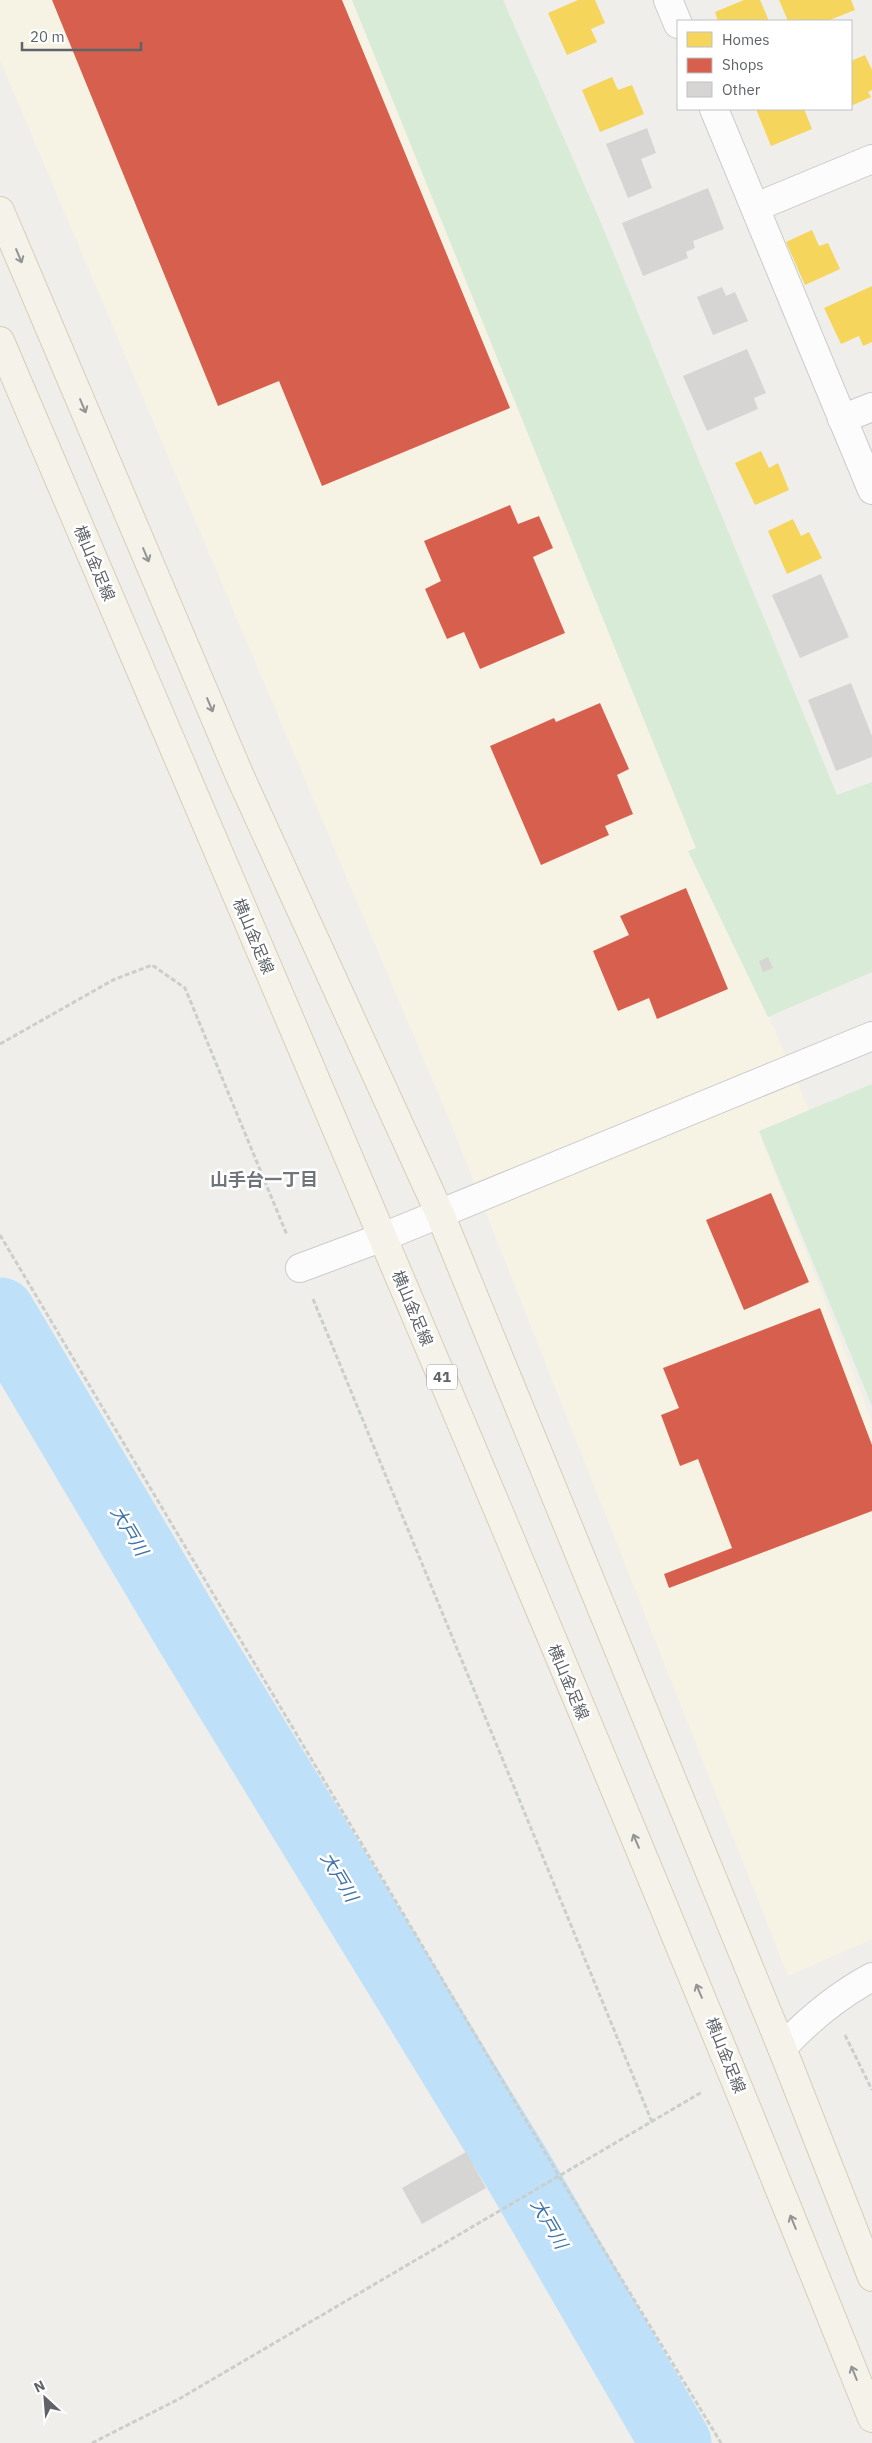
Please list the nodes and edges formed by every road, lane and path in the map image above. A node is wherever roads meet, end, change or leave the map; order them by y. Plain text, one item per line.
1 (668, 0) edge
2 (677, 22) edge
3 (714, 110) edge
4 (872, 158) edge
5 (756, 207) junction
6 (0, 211) edge
7 (0, 341) edge
8 (872, 407) edge
9 (842, 419) junction
10 (872, 490) edge
11 (872, 1036) edge
12 (0, 1044) edge
13 (440, 1214) junction
14 (0, 1235) edge
15 (383, 1237) junction
16 (300, 1268) junction
17 (872, 1977) edge
18 (829, 2004) junction
19 (782, 2048) junction
20 (732, 2070) junction
21 (872, 2090) edge
22 (652, 2122) junction
23 (560, 2176) junction
24 (872, 2277) edge
25 (872, 2418) edge
26 (92, 2443) edge
27 (721, 2443) edge

1 - 2 street
3 - 5 street
4 - 5 street
5 - 9 street
6 -> 13 main road
7 - 15 main road, 横山金足線 / 41
8 - 9 street
9 - 10 street
11 - 13 street
12 - 16 path
13 - 15 street
13 - 19 main road
14 - 23 path
15 - 16 street
20 -> 15 main road, 横山金足線 / 41
16 - 22 path
17 - 18 street
18 - 19 street
18 - 21 path
19 - 24 main road
20 - 22 path
25 -> 20 main road, 横山金足線 / 41
22 - 23 path
23 - 26 path
23 - 27 path

